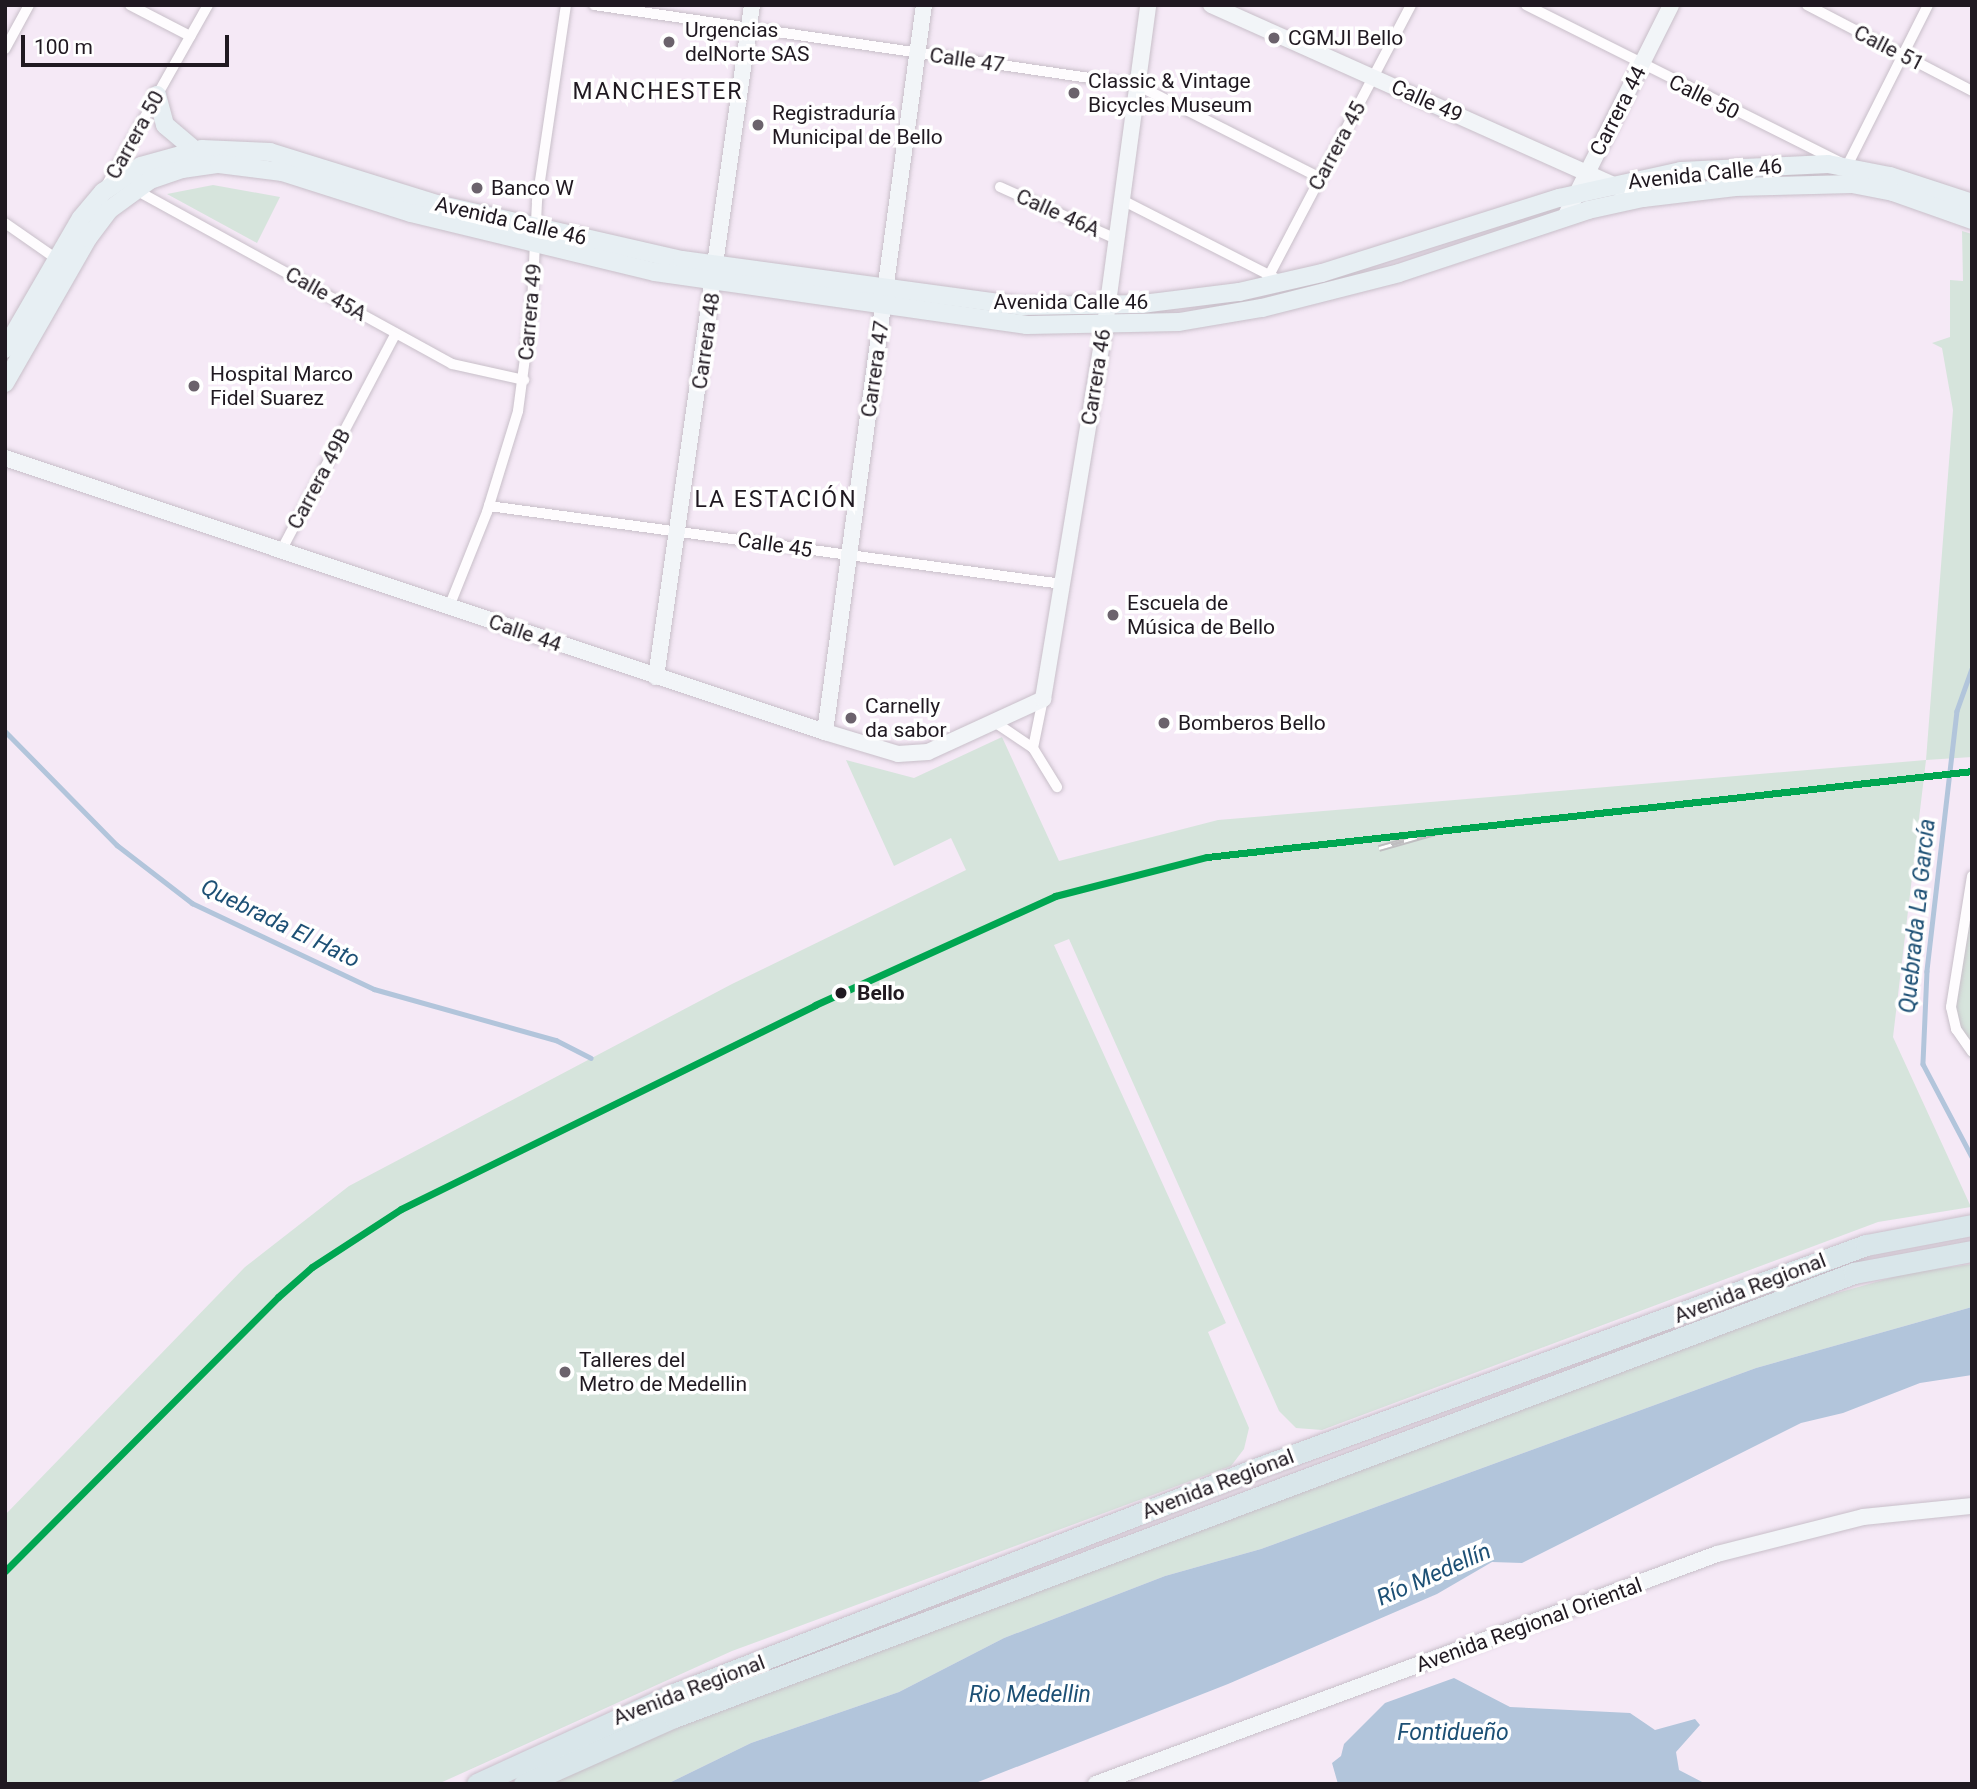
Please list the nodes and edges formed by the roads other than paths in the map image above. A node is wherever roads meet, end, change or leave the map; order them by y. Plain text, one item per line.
1 (29, 5) edge
2 (130, 5) edge
3 (208, 5) edge
4 (566, 5) edge
5 (594, 5) edge
6 (752, 5) edge
7 (924, 5) edge
8 (1148, 5) edge
9 (1211, 5) edge
10 (1411, 5) edge
11 (1527, 5) edge
12 (1671, 5) edge
13 (1807, 5) edge
14 (1928, 5) edge
15 (749, 28) junction
16 (190, 36) junction
17 (5, 49) edge
18 (918, 53) junction
19 (1903, 55) junction
20 (1641, 66) junction
21 (1373, 77) junction
22 (1138, 85) junction
23 (1972, 91) edge
24 (157, 95) junction
25 (195, 150) junction
26 (1847, 166) junction
27 (1587, 173) junction
28 (1320, 178) junction
29 (1612, 184) junction
30 (1000, 187) dead end
31 (134, 189) junction
32 (103, 192) junction
33 (1577, 193) junction
34 (1643, 198) junction
35 (1122, 200) junction
36 (1966, 209) edge
37 (1565, 217) junction
38 (5, 223) edge
39 (536, 236) junction
40 (1116, 240) junction
41 (58, 260) junction
42 (716, 274) junction
43 (1272, 281) junction
44 (885, 298) junction
45 (1107, 304) junction
46 (1105, 325) junction
47 (396, 333) junction
48 (5, 349) edge
49 (524, 380) junction
50 (5, 383) edge
51 (5, 458) edge
52 (489, 506) junction
53 (678, 532) junction
54 (281, 551) junction
55 (849, 556) junction
56 (1062, 584) junction
57 (449, 607) junction
58 (656, 677) junction
59 (1043, 699) junction
60 (993, 721) junction
61 (825, 732) junction
62 (1032, 748) junction
63 (1057, 787) dead end
64 (1972, 876) edge
65 (1972, 1052) edge
66 (1972, 1225) edge
67 (1972, 1251) edge
68 (1972, 1506) edge
69 (478, 1784) edge
70 (524, 1784) edge
71 (1096, 1784) edge

1 - 17 street
2 - 16 street
3 - 16 street, Carrera 50
4 - 39 street, Carrera 49
5 - 15 street, Calle 47
6 - 15 main road, Carrera 48
7 - 18 main road, Carrera 47
8 - 22 main road, Carrera 46
9 - 21 main road, Calle 49
10 - 21 street, Carrera 45
11 - 20 street, Calle 50
12 - 20 main road, Carrera 44
13 - 19 street, Calle 51
14 - 19 street
15 - 18 street, Calle 47
15 - 42 main road, Carrera 48
16 - 24 street, Carrera 50
18 - 22 street, Calle 47
18 - 44 main road, Carrera 47
19 - 23 street, Calle 51
19 - 26 street
20 - 26 street, Calle 50
20 - 27 main road, Carrera 44
21 - 27 main road, Calle 49
21 - 28 street, Carrera 45
22 - 28 street, Calle 47
22 - 35 main road, Carrera 46
24 - 25 main road
24 - 32 street, Carrera 50
25 - 32 main road, Avenida Calle 46
25 - 39 main road, Avenida Calle 46
26 - 29 main road, Avenida Calle 46
26 - 36 main road, Avenida Calle 46
27 - 29 main road, Calle 49
27 - 33 main road, Carrera 44
28 - 43 street, Carrera 45
29 - 33 main road, Avenida Calle 46
29 - 34 main road, Calle 49
30 - 40 street, Calle 46A
31 - 39 main road, Avenida Calle 46
31 - 47 street, Calle 45A
31 - 50 main road, Avenida Calle 46
32 - 41 main road
33 - 37 main road, Carrera 44
33 - 43 main road, Avenida Calle 46
34 - 36 main road, Avenida Calle 46
34 - 37 main road, Avenida Calle 46
35 - 40 main road, Carrera 46
35 - 43 street
37 - 46 main road, Avenida Calle 46
38 - 41 street
39 - 42 main road, Avenida Calle 46
39 - 49 street, Carrera 49
40 - 45 main road, Carrera 46
41 - 48 main road
42 - 44 main road, Avenida Calle 46
42 - 53 main road, Carrera 48
43 - 45 main road, Avenida Calle 46
44 - 45 main road, Avenida Calle 46
44 - 46 main road, Avenida Calle 46
44 - 55 main road, Carrera 47
45 - 46 main road, Carrera 46
46 - 56 main road, Carrera 46
47 - 49 street, Calle 45A
47 - 54 street, Carrera 49B
49 - 52 street, Carrera 49
51 - 54 main road, Calle 44
52 - 53 street, Calle 45
52 - 57 street, Carrera 49
53 - 55 street, Calle 45
53 - 58 main road, Carrera 48
54 - 57 main road, Calle 44
55 - 56 street, Calle 45
55 - 61 main road, Carrera 47
56 - 59 main road, Carrera 46
57 - 58 main road, Calle 44
58 - 61 main road, Calle 44
59 - 60 main road, Calle 44
59 - 62 street, Carrera 46
60 - 61 main road, Calle 44
60 - 62 street
62 - 63 street
64 - 65 street
66 - 69 highway, Avenida Regional
67 - 70 highway, Avenida Regional
68 - 71 main road, Avenida Regional Oriental

